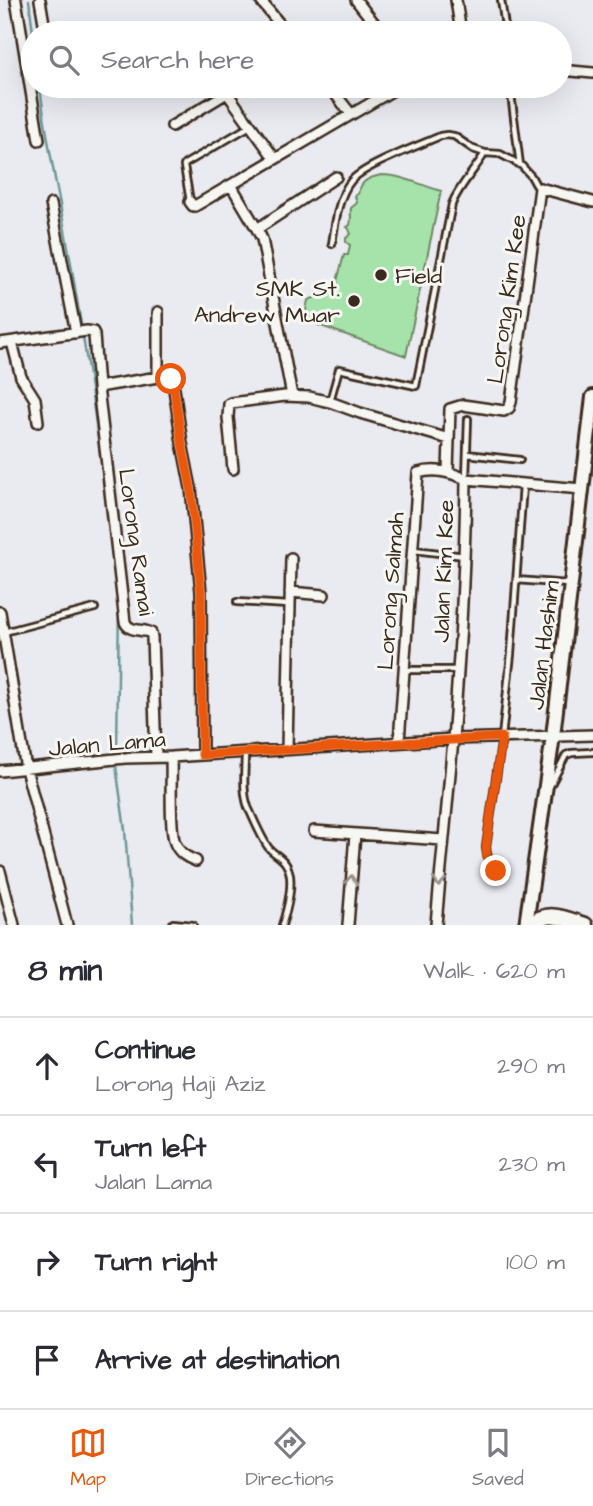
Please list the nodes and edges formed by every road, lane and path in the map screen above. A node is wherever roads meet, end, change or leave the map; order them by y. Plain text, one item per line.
1 (16, 0) edge
2 (40, 0) edge
3 (260, 0) edge
4 (356, 0) edge
5 (456, 0) edge
6 (501, 0) edge
7 (44, 21) edge
8 (277, 21) edge
9 (373, 21) edge
10 (459, 21) edge
11 (504, 21) edge
12 (21, 30) edge
13 (572, 71) edge
14 (593, 74) edge
15 (32, 98) edge
16 (212, 98) edge
17 (231, 98) edge
18 (338, 98) edge
19 (379, 98) edge
20 (512, 98) edge
21 (351, 114) junction
22 (251, 126) junction
23 (172, 127) dead end
24 (39, 140) dead end
25 (485, 153) junction
26 (275, 159) junction
27 (521, 165) junction
28 (336, 177) dead end
29 (231, 185) junction
30 (540, 188) junction
31 (190, 202) joint
32 (593, 202) edge
33 (51, 205) dead end
34 (257, 229) junction
35 (332, 244) dead end
36 (158, 312) dead end
37 (81, 332) junction
38 (12, 342) junction
39 (0, 343) edge
40 (158, 377) junction
41 (98, 387) junction
42 (292, 396) junction
43 (593, 397) edge
44 (330, 402) junction
45 (468, 419) dead end
46 (38, 422) dead end
47 (449, 439) junction
48 (467, 454) junction
49 (520, 460) dead end
50 (233, 469) dead end
51 (449, 471) junction
52 (589, 474) edge
53 (466, 479) junction
54 (523, 485) junction
55 (582, 489) junction
56 (413, 550) junction
57 (465, 556) junction
58 (290, 558) dead end
59 (517, 580) junction
60 (571, 585) junction
61 (290, 592) junction
62 (324, 595) dead end
63 (237, 601) dead end
64 (290, 605) junction
65 (95, 608) dead end
66 (0, 612) edge
67 (3, 633) junction
68 (404, 670) junction
69 (457, 670) junction
70 (593, 735) edge
71 (553, 736) junction
72 (502, 737) junction
73 (453, 739) junction
74 (399, 742) junction
75 (287, 749) junction
76 (245, 752) junction
77 (593, 752) edge
78 (202, 755) junction
79 (156, 757) junction
80 (171, 757) junction
81 (26, 769) junction
82 (0, 771) edge
83 (545, 794) junction
84 (314, 831) dead end
85 (355, 834) junction
86 (443, 840) junction
87 (196, 861) dead end
88 (0, 871) edge
89 (500, 873) dead end
90 (530, 897) junction
91 (556, 916) junction
92 (173, 923) edge
93 (15, 925) edge
94 (67, 925) edge
95 (193, 925) edge
96 (282, 925) edge
97 (348, 925) edge
98 (436, 925) edge
99 (529, 925) edge
100 (585, 925) edge

1 - 12 street
2 - 7 street
3 - 8 street
4 - 9 street
5 - 10 street
6 - 11 lane
13 - 14 street
15 - 24 street
16 - 23 street
17 - 22 street
18 - 21 street
19 - 21 street
20 - 27 lane
21 - 26 street
22 - 26 street
22 - 31 lane
25 - 27 lane
25 - 35 lane
25 - 44 lane
26 - 29 street
27 - 30 lane
28 - 34 street
29 - 31 street
29 - 34 street
30 - 32 street
30 - 47 street, Lorong Kim Kee
33 - 37 street
34 - 42 street
36 - 40 street
37 - 38 street
37 - 41 street, Lorong Ramai
38 - 39 street
38 - 46 street
40 - 41 street
40 - 78 street
41 - 79 street, Lorong Ramai
42 - 44 street
42 - 50 street
43 - 52 street, Jalan Hashim
44 - 47 street
45 - 48 lane
47 - 51 street
48 - 49 lane
48 - 53 lane
51 - 53 street
51 - 56 street, Lorong Salmah
52 - 55 street, Jalan Hashim
53 - 54 street, Jalan Kim Kee
53 - 57 street, Jalan Kim Kee
54 - 55 street, Jalan Kim Kee
54 - 59 lane
55 - 60 street, Jalan Hashim
56 - 57 lane
56 - 68 street, Lorong Salmah
57 - 69 street, Jalan Kim Kee
58 - 61 street
59 - 60 lane
59 - 72 lane
60 - 71 street, Jalan Hashim
61 - 62 street
61 - 64 street
63 - 64 lane
64 - 75 street
65 - 67 lane
66 - 67 street
67 - 81 street
68 - 69 lane
68 - 74 street, Lorong Salmah
69 - 73 street, Jalan Kim Kee
70 - 71 street, Jalan Lama
71 - 72 street, Jalan Lama
71 - 83 street, Jalan Hashim
72 - 73 street, Jalan Lama
72 - 89 lane
73 - 74 street, Jalan Lama
73 - 86 street, Jalan Kim Kee
74 - 75 street, Jalan Lama
75 - 76 street, Jalan Lama
76 - 78 street, Jalan Lama
76 - 96 lane
77 - 83 lane
78 - 80 street, Jalan Lama
79 - 80 street, Jalan Lama
79 - 81 street, Jalan Lama
80 - 87 street
81 - 82 street, Jalan Lama
81 - 94 street
83 - 90 street, Jalan Hashim
84 - 85 street
85 - 86 street
97 -> 85 street
86 -> 98 street, Jalan Kim Kee
88 - 93 street
90 - 91 street
90 - 99 street, Jalan Hashim
91 - 99 main road
91 - 100 main road
92 - 95 lane

